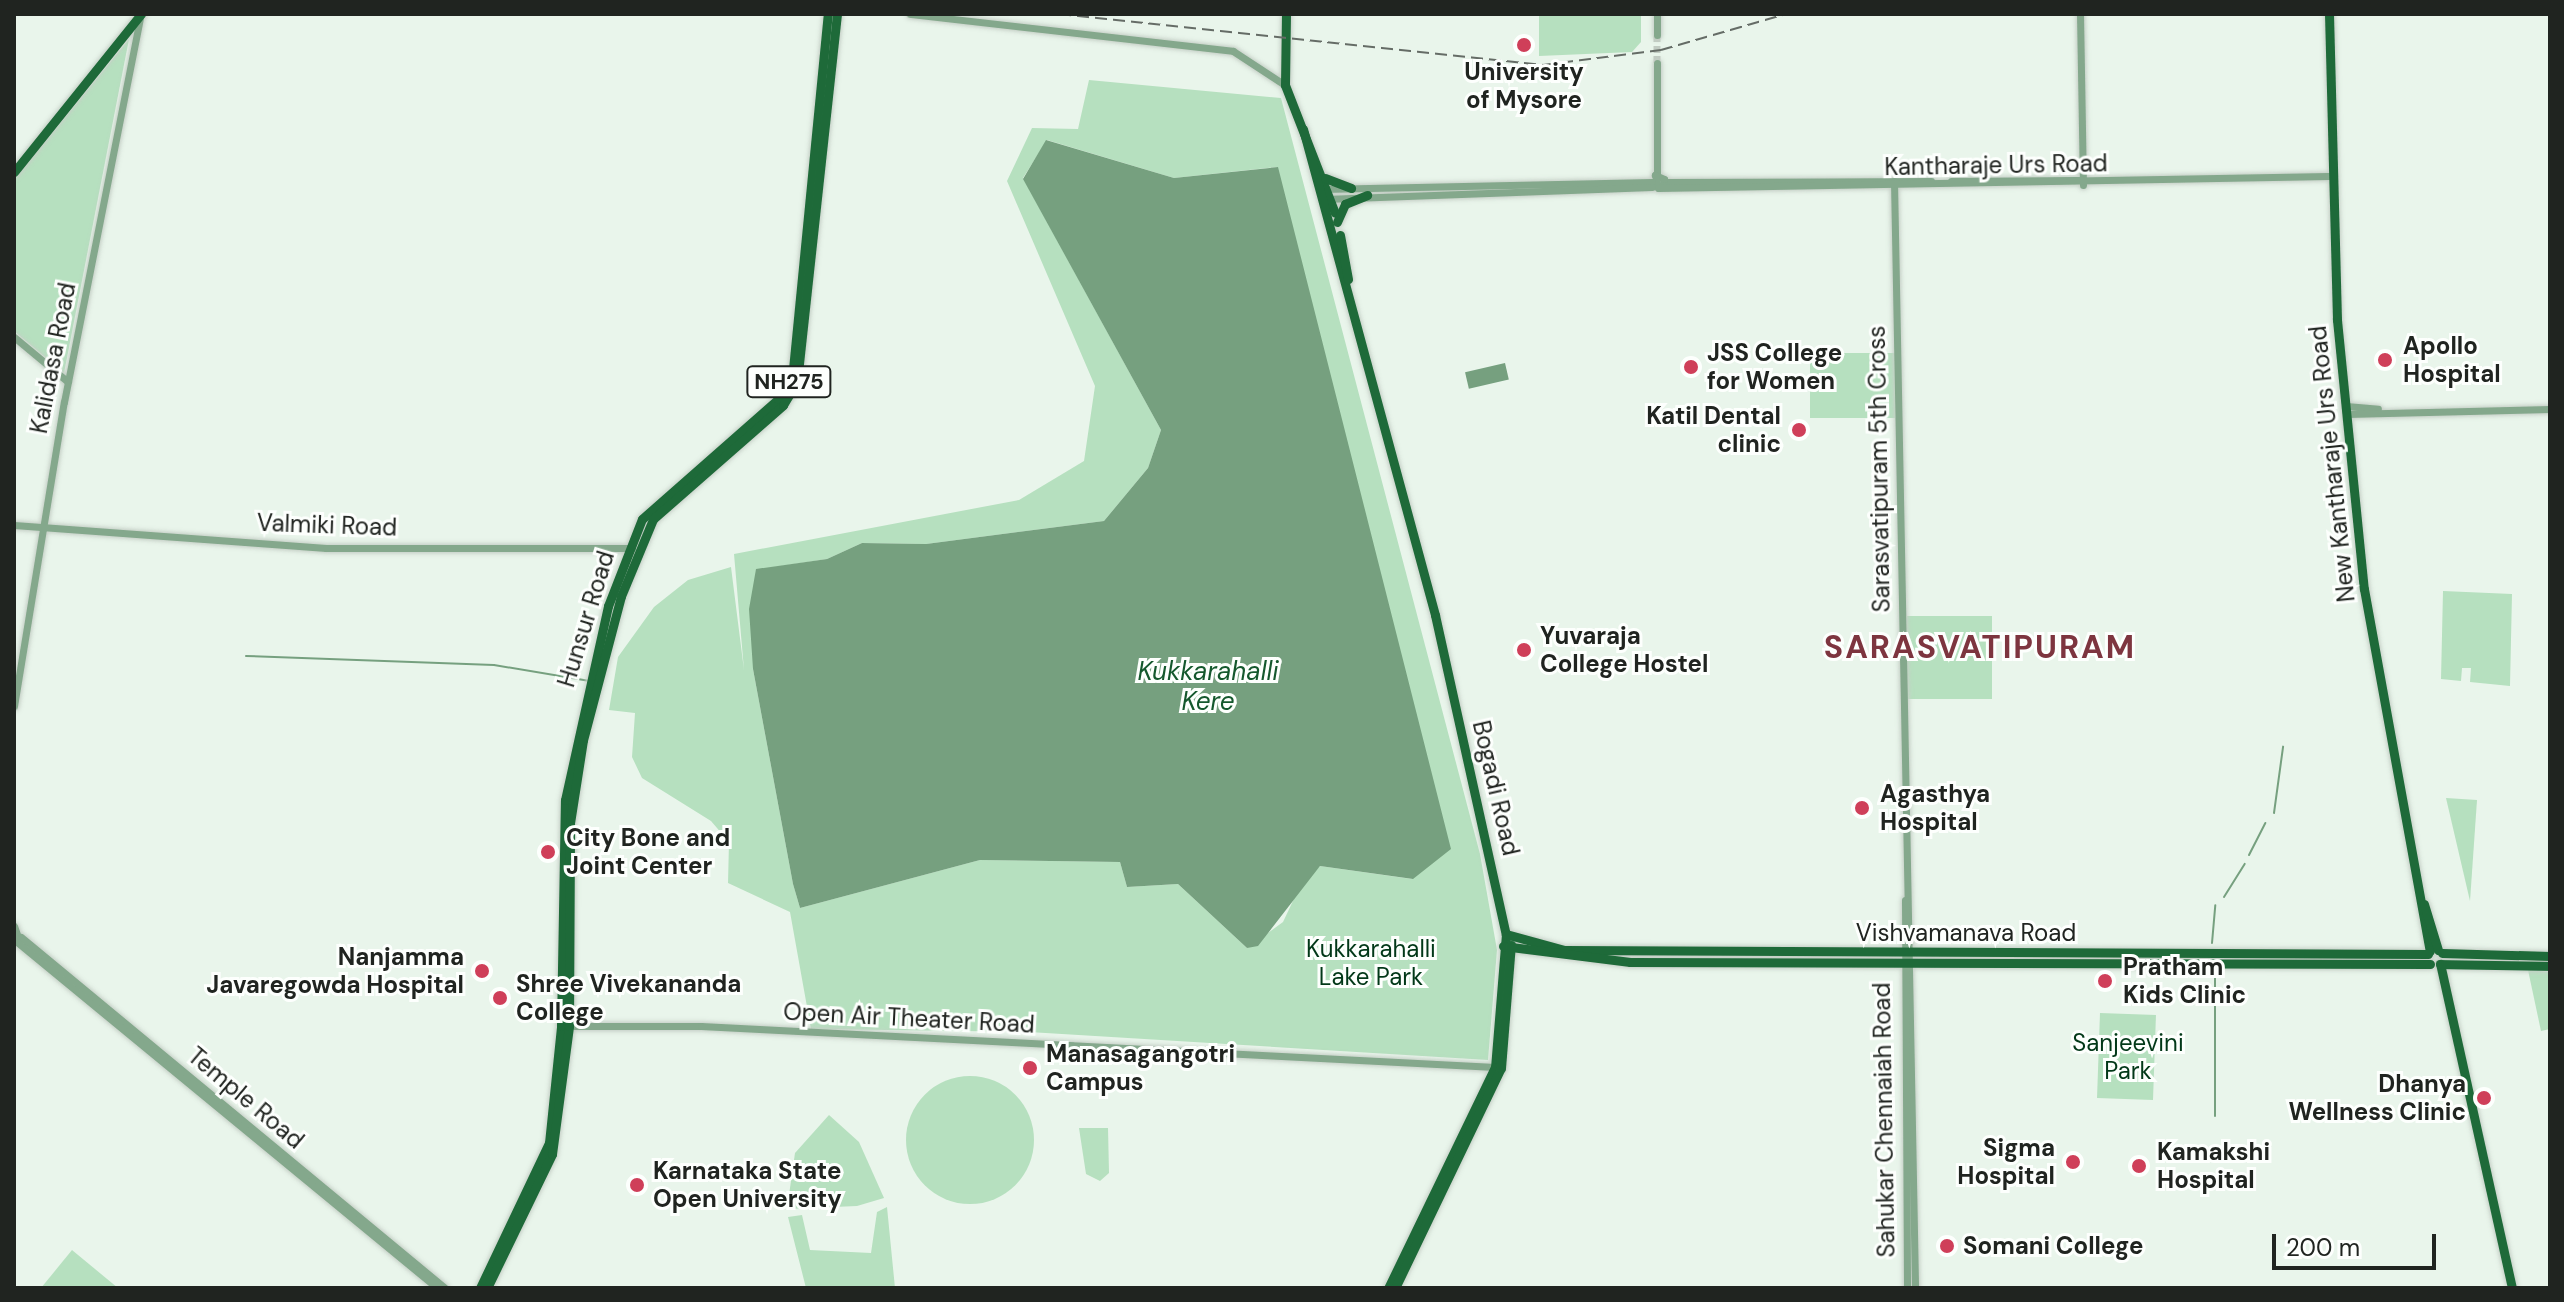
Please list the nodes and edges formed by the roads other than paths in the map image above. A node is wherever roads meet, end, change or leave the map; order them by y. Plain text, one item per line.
1 (828, 14) edge
2 (837, 14) edge
3 (910, 14) edge
4 (1286, 14) edge
5 (1657, 14) edge
6 (2080, 14) edge
7 (2329, 14) edge
8 (140, 16) edge
9 (1657, 35) tunnel mouth
10 (1657, 63) tunnel mouth
11 (1285, 85) junction
12 (1303, 129) junction
13 (14, 172) edge
14 (2329, 174) junction
15 (1325, 178) junction
16 (1658, 182) junction
17 (2083, 182) junction
18 (1894, 184) junction
19 (1351, 188) junction
20 (1446, 190) junction
21 (1327, 194) junction
22 (1367, 195) junction
23 (1337, 222) junction
24 (1348, 284) junction
25 (14, 337) edge
26 (68, 382) junction
27 (2550, 409) edge
28 (2347, 410) junction
29 (14, 525) edge
30 (45, 529) junction
31 (633, 548) junction
32 (14, 706) edge
33 (14, 926) edge
34 (1509, 935) junction
35 (17, 941) edge
36 (1507, 947) junction
37 (1904, 950) junction
38 (2550, 956) edge
39 (2435, 957) junction
40 (1905, 966) junction
41 (2550, 966) edge
42 (565, 1026) junction
43 (1495, 1067) junction
44 (437, 1288) edge
45 (445, 1288) edge
46 (480, 1288) edge
47 (487, 1288) edge
48 (1388, 1288) edge
49 (1395, 1288) edge
50 (1907, 1288) edge
51 (1915, 1288) edge
52 (2509, 1288) edge

1 - 31 main road, Hunsur Road / NH275
2 - 31 main road
3 - 11 street
4 - 11 main road
5 - 9 street
6 - 17 street
7 - 14 main road, New Kantharaje Urs Road
8 - 13 main road
8 - 26 street, Kalidasa Road
10 - 16 street
11 - 12 main road, Bogadi Road
12 - 15 main road, Bogadi Road
12 - 21 main road, Bogadi Road
14 - 17 street, Kantharaje Urs Road
14 - 28 main road, New Kantharaje Urs Road
15 - 19 main road
15 - 21 main road, Bogadi Road
16 - 18 street, Kantharaje Urs Road
16 - 20 street, Kantharaje Urs Road
17 - 18 street, Kantharaje Urs Road
18 - 37 street, Sarasvatipuram 5th Cross
19 - 20 street, Kantharaje Urs Road
19 - 21 street, Kantharaje Urs Road
20 - 22 street, Kantharaje Urs Road
21 - 22 street, Kantharaje Urs Road
21 - 23 main road, Bogadi Road
21 - 24 main road, Bogadi Road
22 - 23 main road
23 - 24 main road, Bogadi Road
24 - 34 main road, Bogadi Road
25 - 26 street
26 - 30 street, Kalidasa Road
27 - 28 street
28 - 39 main road, New Kantharaje Urs Road
29 - 30 street, Valmiki Road
30 - 31 street, Valmiki Road
30 - 32 street, Kalidasa Road
31 - 42 main road
33 - 35 street
34 - 36 main road, Bogadi Road
34 - 37 main road, Vishvamanava Road
35 - 44 street, Temple Road
35 - 45 street, Temple Road
36 - 40 main road, Vishvamanava Road
36 - 43 main road, Bogadi Road
36 - 49 main road
37 - 39 main road, Vishvamanava Road
37 - 40 street, Sahukar Chennaiah Road
38 - 39 main road, Vishvamanava Road
39 - 40 main road, Vishvamanava Road
39 - 41 main road, Vishvamanava Road
39 - 52 main road, New Kantharaje Urs Road
40 - 50 street, Sahukar Chennaiah Road
40 - 51 street, Sahukar Chennaiah Road
42 - 43 street, Open Air Theater Road
42 - 46 main road
42 - 47 main road
43 - 48 main road, Bogadi Road

